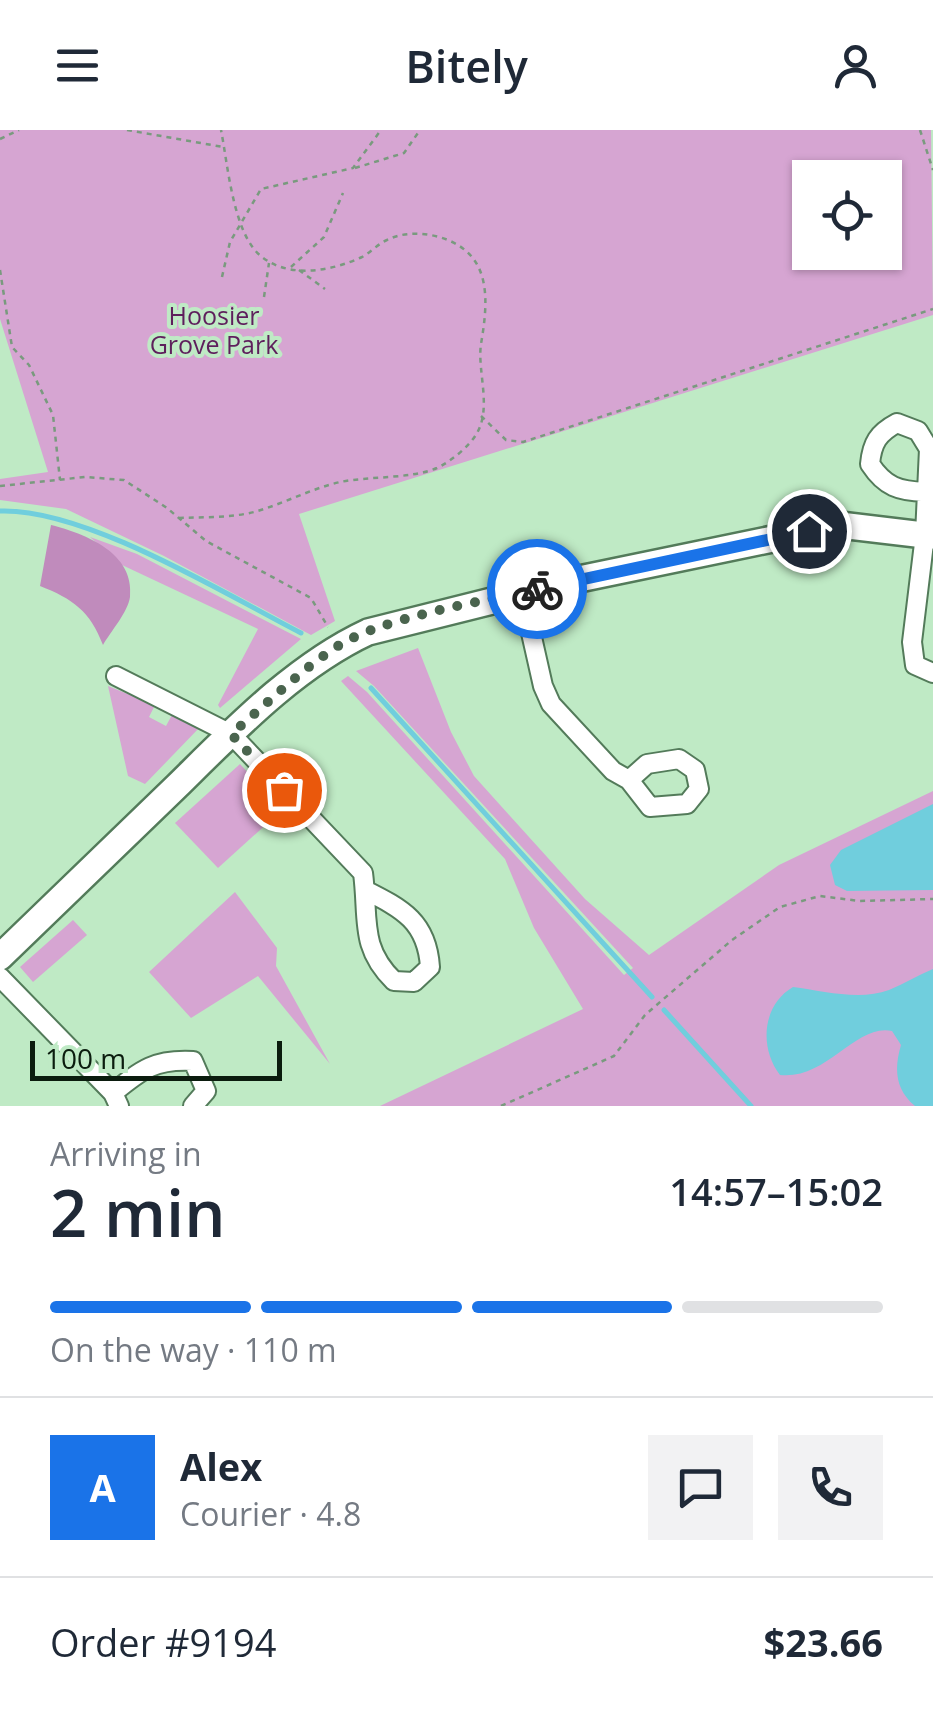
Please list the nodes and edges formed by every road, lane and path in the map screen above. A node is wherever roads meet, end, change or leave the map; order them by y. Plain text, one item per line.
1 (18, 130) edge
2 (126, 130) edge
3 (221, 130) edge
4 (381, 130) edge
5 (419, 130) edge
6 (920, 130) edge
7 (0, 140) edge
8 (224, 147) junction
9 (353, 168) junction
10 (933, 170) edge
11 (343, 193) dead end
12 (241, 226) junction
13 (269, 261) junction
14 (290, 268) junction
15 (298, 269) junction
16 (0, 270) edge
17 (222, 277) dead end
18 (325, 289) dead end
19 (264, 297) dead end
20 (933, 309) edge
21 (481, 415) junction
22 (60, 480) junction
23 (0, 486) edge
24 (925, 492) dead end
25 (179, 518) junction
26 (929, 536) edge
27 (522, 593) junction
28 (926, 603) edge
29 (340, 645) junction
30 (933, 672) edge
31 (116, 676) dead end
32 (231, 734) junction
33 (628, 780) dead end
34 (365, 890) junction
35 (933, 899) edge
36 (0, 957) edge
37 (0, 977) edge
38 (116, 1099) edge
39 (193, 1106) edge
40 (501, 1106) edge

1 - 7 path
2 - 8 path
3 - 8 path
4 - 9 path
5 - 9 path
6 - 10 path
8 - 12 path
9 - 12 path
11 - 14 path
12 - 13 path
12 - 17 path
13 - 14 path
13 - 19 path
14 - 15 path
15 - 18 path
15 - 21 path
16 - 22 path
20 - 21 path
21 - 25 path
22 - 23 path
22 - 25 path
24 - 26 street
25 - 29 path
26 - 27 street
26 - 28 street
27 - 29 street
27 - 33 street
28 - 30 street
29 - 32 street
31 - 32 street
32 - 34 street
32 - 36 street
34 - 34 street
35 - 40 path
37 - 38 street
38 - 39 street

